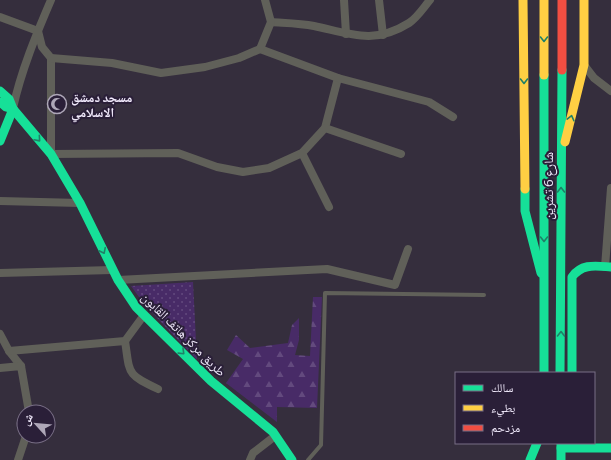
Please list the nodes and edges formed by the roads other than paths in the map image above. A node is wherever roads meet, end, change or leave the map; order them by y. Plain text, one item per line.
1 (51, 0) edge
2 (265, 0) edge
3 (344, 0) edge
4 (379, 0) edge
5 (430, 0) edge
6 (523, 0) edge
7 (544, 0) edge
8 (562, 0) edge
9 (584, 0) edge
10 (0, 17) edge
11 (271, 22) junction
12 (38, 31) junction
13 (346, 34) junction
14 (383, 35) junction
15 (260, 49) junction
16 (51, 58) junction
17 (584, 65) junction
18 (338, 78) junction
19 (0, 91) edge
20 (611, 91) edge
21 (0, 102) edge
22 (12, 109) junction
23 (453, 117) dead end
24 (325, 128) junction
25 (0, 141) edge
26 (302, 153) junction
27 (51, 154) junction
28 (401, 154) dead end
29 (561, 156) junction
30 (611, 188) edge
31 (0, 202) edge
32 (80, 203) junction
33 (330, 207) dead end
34 (408, 249) dead end
35 (608, 267) edge
36 (112, 270) junction
37 (0, 273) edge
38 (118, 280) junction
39 (544, 288) junction
40 (484, 296) dead end
41 (144, 315) junction
42 (0, 334) edge
43 (125, 341) junction
44 (8, 351) junction
45 (21, 366) junction
46 (0, 368) edge
47 (544, 372) edge
48 (560, 372) edge
49 (572, 372) edge
50 (158, 389) dead end
51 (28, 404) edge
52 (276, 436) junction
53 (23, 444) edge
54 (537, 444) edge
55 (542, 444) edge
56 (561, 446) edge
57 (611, 448) edge
58 (542, 454) dead end
59 (18, 460) edge
60 (250, 460) edge
61 (292, 460) edge
62 (308, 460) edge
63 (530, 460) edge
64 (560, 460) edge

1 - 12 street
2 - 11 street
3 - 13 street
4 - 14 street
5 - 14 street
6 -> 39 main road
7 -> 39 main road, شارع 6 تشرين
8 - 29 main road, شارع 6 تشرين
9 - 17 main road
10 - 12 street
11 - 13 street
11 - 15 street
12 - 16 street
12 - 22 street
13 - 14 street
15 - 16 street
15 - 18 street
16 - 27 street
17 - 20 street
29 -> 17 main road
18 - 23 street
18 - 24 street
19 - 22 main road
21 - 22 main road
22 - 25 main road
22 -> 27 main road, طريق مركز هاتف القابون
24 - 26 street
24 - 28 street
26 - 27 street
26 - 33 street
27 - 32 main road, طريق مركز هاتف القابون
48 -> 29 main road, شارع 6 تشرين
30 - 35 street
31 - 32 street
32 -> 36 main road, طريق مركز هاتف القابون
34 - 38 street
35 - 49 main road
36 - 37 street
36 - 38 main road, طريق مركز هاتف القابون
38 - 41 main road, طريق مركز هاتف القابون
39 - 47 main road, شارع 6 تشرين
40 - 62 lane
41 - 43 street
41 -> 52 main road, طريق مركز هاتف القابون
42 - 44 street
43 - 44 street
43 - 50 street
44 - 45 street
45 - 46 street
45 - 51 street
52 - 60 street
52 - 61 main road, طريق مركز هاتف القابون
53 - 59 street
54 - 63 main road
55 - 58 main road
56 - 57 main road
56 - 64 main road

